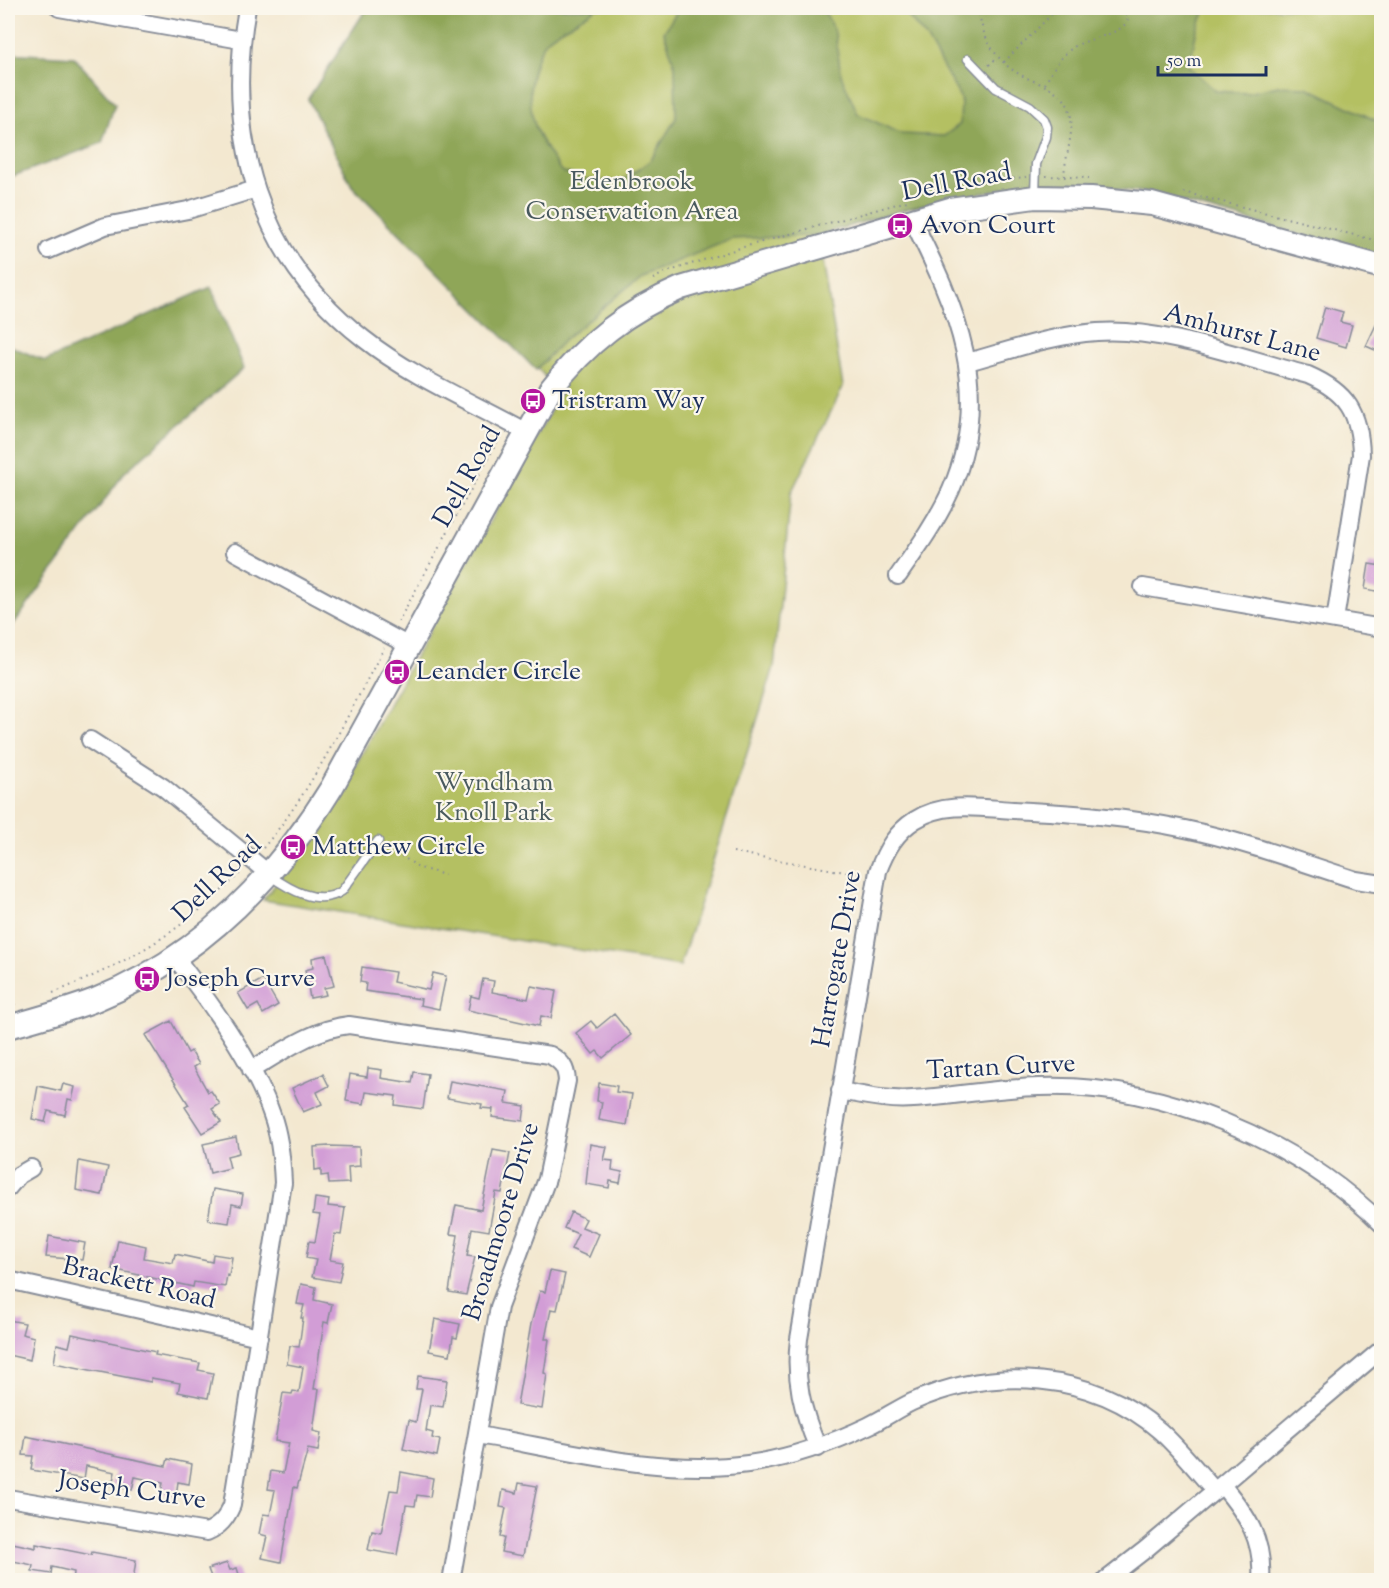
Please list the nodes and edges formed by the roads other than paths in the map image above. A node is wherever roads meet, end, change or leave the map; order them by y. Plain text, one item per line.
1 (59, 8) edge
2 (247, 8) edge
3 (241, 40) junction
4 (968, 59) dead end
5 (1035, 187) junction
6 (255, 189) junction
7 (914, 209) junction
8 (49, 250) dead end
9 (1382, 267) edge
10 (968, 362) junction
11 (517, 427) junction
12 (235, 552) dead end
13 (898, 576) dead end
14 (1143, 586) dead end
15 (1335, 620) junction
16 (1382, 628) edge
17 (399, 642) junction
18 (90, 740) dead end
19 (378, 841) road end
20 (261, 867) junction
21 (1382, 884) edge
22 (175, 957) junction
23 (8, 1027) edge
24 (251, 1070) junction
25 (840, 1090) junction
26 (31, 1168) dead end
27 (8, 1188) edge
28 (1382, 1224) edge
29 (8, 1280) edge
30 (259, 1337) junction
31 (1382, 1349) edge
32 (478, 1435) junction
33 (818, 1448) junction
34 (1218, 1488) junction
35 (8, 1498) edge
36 (452, 1576) dead end
37 (1106, 1581) edge
38 (1260, 1581) edge

1 - 3 street
2 - 3 street
3 - 6 street
4 - 5 lane
5 - 7 street, Dell Road
5 - 9 street, Dell Road
6 - 8 street
6 - 11 street
7 - 10 street
7 - 11 street, Dell Road
10 - 13 street
10 - 15 street, Amhurst Lane
11 - 17 street, Dell Road
12 - 17 street
14 - 15 street
15 - 16 street
17 - 20 street, Dell Road
18 - 20 street
19 - 20 lane
20 - 22 street, Dell Road
21 - 25 street, Harrogate Drive
22 - 23 street, Dell Road
22 - 24 street, Joseph Curve
24 - 30 street, Joseph Curve
24 - 32 street, Broadmoore Drive
25 - 28 street, Tartan Curve
25 - 33 street, Harrogate Drive
26 - 27 street
29 - 30 street, Brackett Road
30 - 35 street, Joseph Curve
31 - 34 street
32 - 33 street
32 - 36 street, Broadmoore Drive
33 - 34 street
34 - 37 street
34 - 38 street

